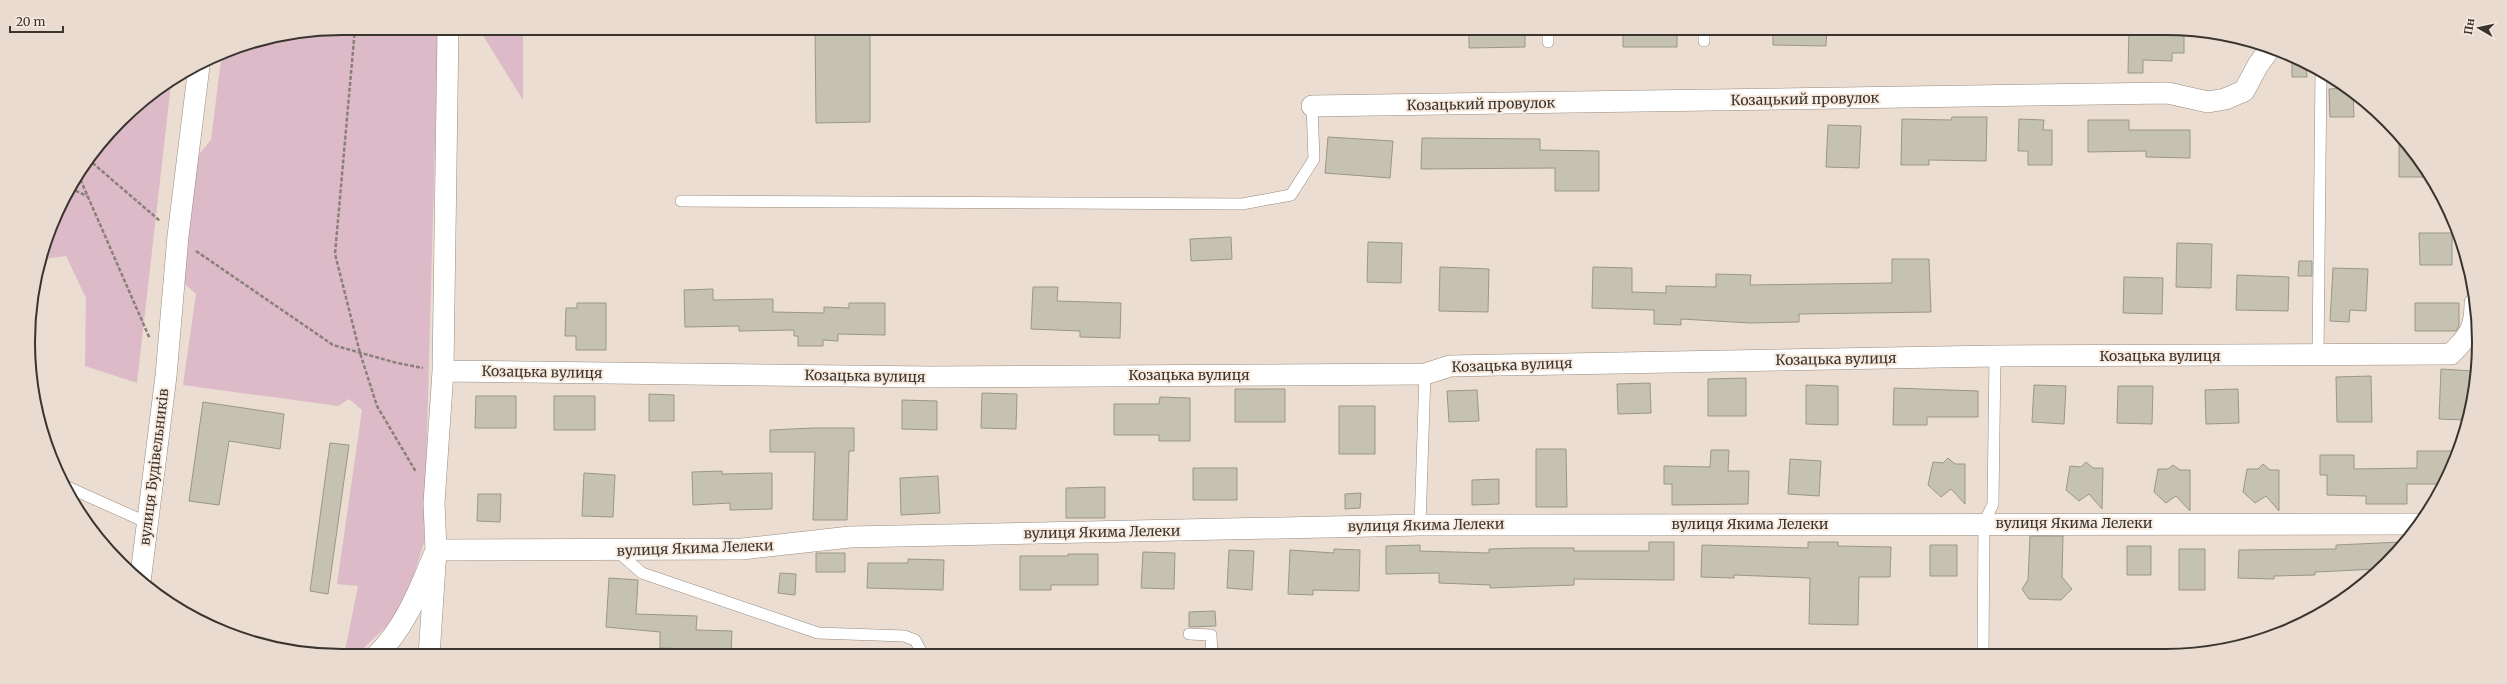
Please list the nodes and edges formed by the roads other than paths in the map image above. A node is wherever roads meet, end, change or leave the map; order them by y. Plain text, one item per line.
1 (448, 35) edge
2 (1548, 35) edge
3 (1704, 35) edge
4 (1704, 41) dead end
5 (1548, 42) dead end
6 (2268, 52) edge
7 (198, 71) edge
8 (2321, 78) edge
9 (1312, 106) joint
10 (681, 201) dead end
11 (2471, 328) edge
12 (1995, 356) junction
13 (2318, 356) junction
14 (443, 371) junction
15 (1425, 374) junction
16 (73, 489) edge
17 (148, 523) junction
18 (1984, 523) junction
19 (2412, 524) edge
20 (1420, 525) junction
21 (436, 550) junction
22 (617, 551) junction
23 (141, 574) edge
24 (1190, 634) dead end
25 (383, 649) edge
26 (430, 649) edge
27 (920, 649) edge
28 (1212, 649) edge
29 (1983, 649) edge

1 - 14 street
2 - 5 lane
3 - 4 lane
6 - 9 street, Козацький провулок
7 - 17 street, вулиця Будівельників
8 - 13 lane
9 - 10 lane
11 - 13 street, Козацька вулиця
12 - 13 street, Козацька вулиця
12 - 15 street, Козацька вулиця
12 - 18 lane
14 - 15 street, Козацька вулиця
14 - 21 street
15 - 20 lane
16 - 17 lane
17 - 23 street, вулиця Будівельників
18 - 19 street, вулиця Якима Лелеки
18 - 20 street, вулиця Якима Лелеки
18 - 29 lane
20 - 22 street, вулиця Якима Лелеки
21 - 22 street, вулиця Якима Лелеки
21 - 25 street
21 - 26 street
22 - 27 lane
24 - 28 lane

